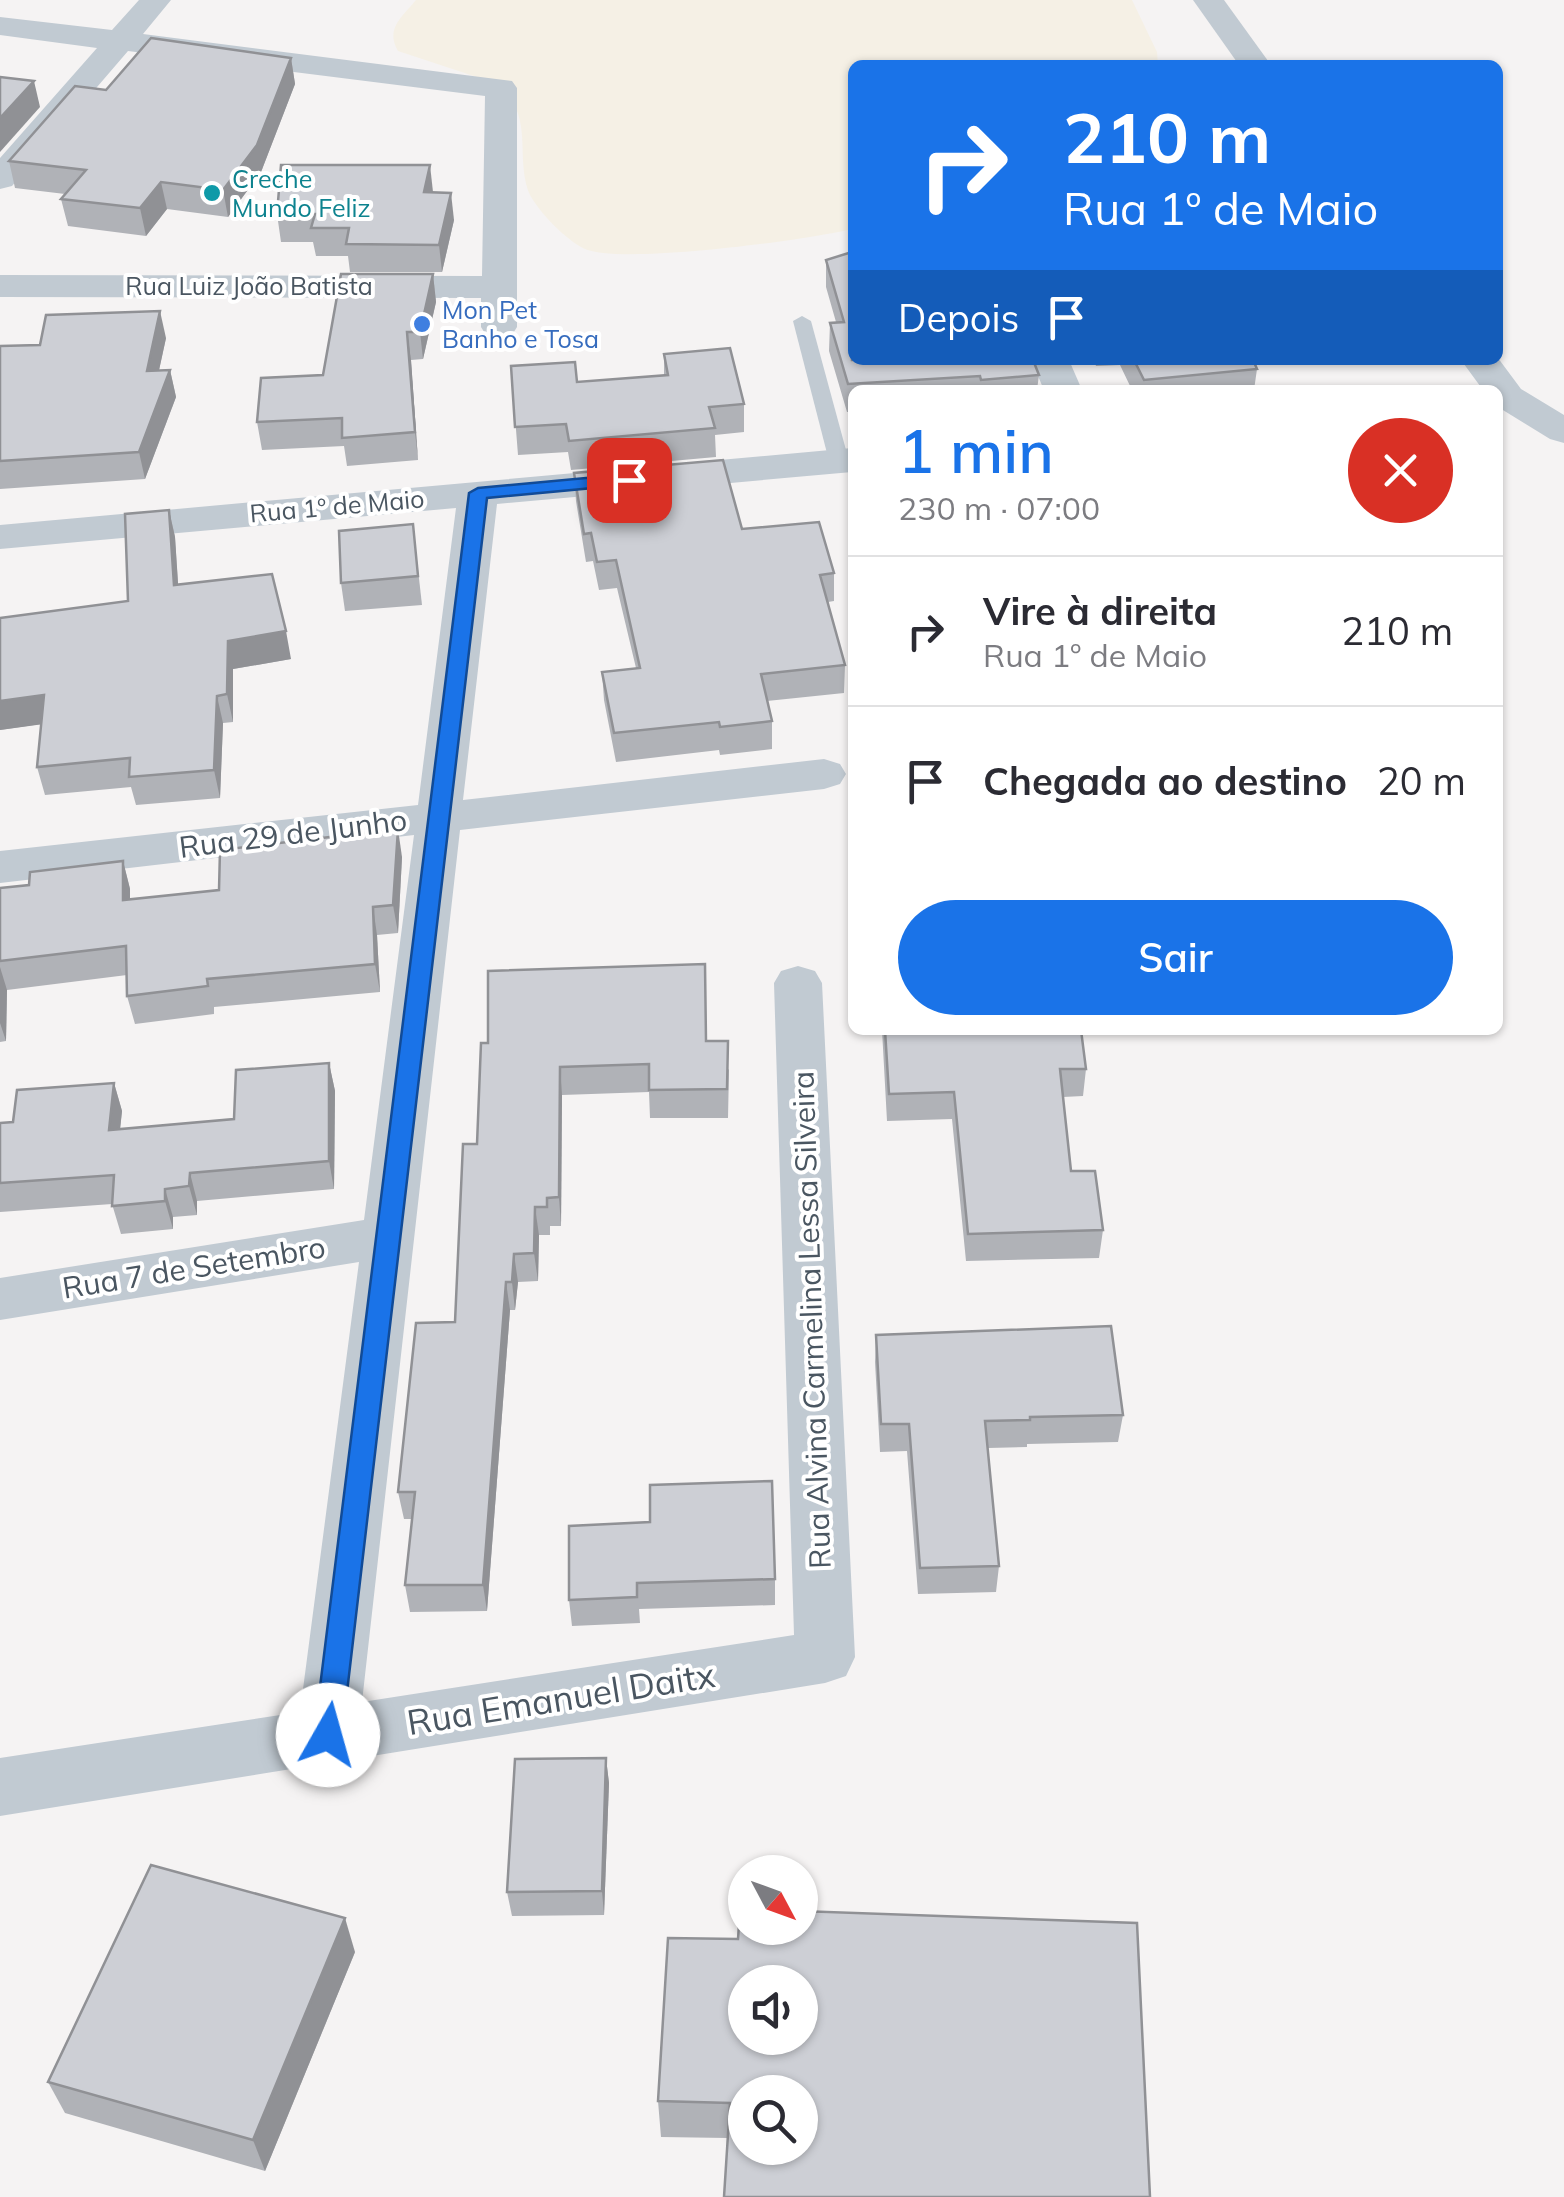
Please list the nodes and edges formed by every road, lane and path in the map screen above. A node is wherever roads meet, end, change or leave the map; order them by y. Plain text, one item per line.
1 (156, 0) edge
2 (1208, 0) edge
3 (0, 26) edge
4 (123, 39) junction
5 (1250, 60) edge
6 (0, 179) edge
7 (0, 286) edge
8 (498, 287) junction
9 (802, 321) dead end
10 (499, 327) dead end
11 (1503, 398) edge
12 (1564, 431) edge
13 (846, 461) edge
14 (478, 493) junction
15 (0, 538) edge
16 (824, 774) dead end
17 (441, 816) junction
18 (0, 867) edge
19 (798, 983) dead end
20 (388, 1237) junction
21 (0, 1300) edge
22 (825, 1657) joint
23 (328, 1735) junction
24 (0, 1787) edge

1 - 4 street
2 - 5 street
3 - 4 street
4 - 6 street
4 - 8 street
7 - 8 street, Rua Luiz João Batista
8 - 10 street
9 - 13 lane
11 - 12 street
13 - 14 street, Rua 1º de Maio
14 - 15 street, Rua 1º de Maio
14 - 17 street
16 - 17 street, Rua 29 de Junho
17 - 18 street, Rua 29 de Junho
17 - 20 street
19 - 22 street, Rua Alvina Carmelina Lessa Silveira
20 - 21 street, Rua 7 de Setembro
20 - 23 street
22 - 23 street, Rua Emanuel Daitx
23 - 24 street, Rua Emanuel Daitx

